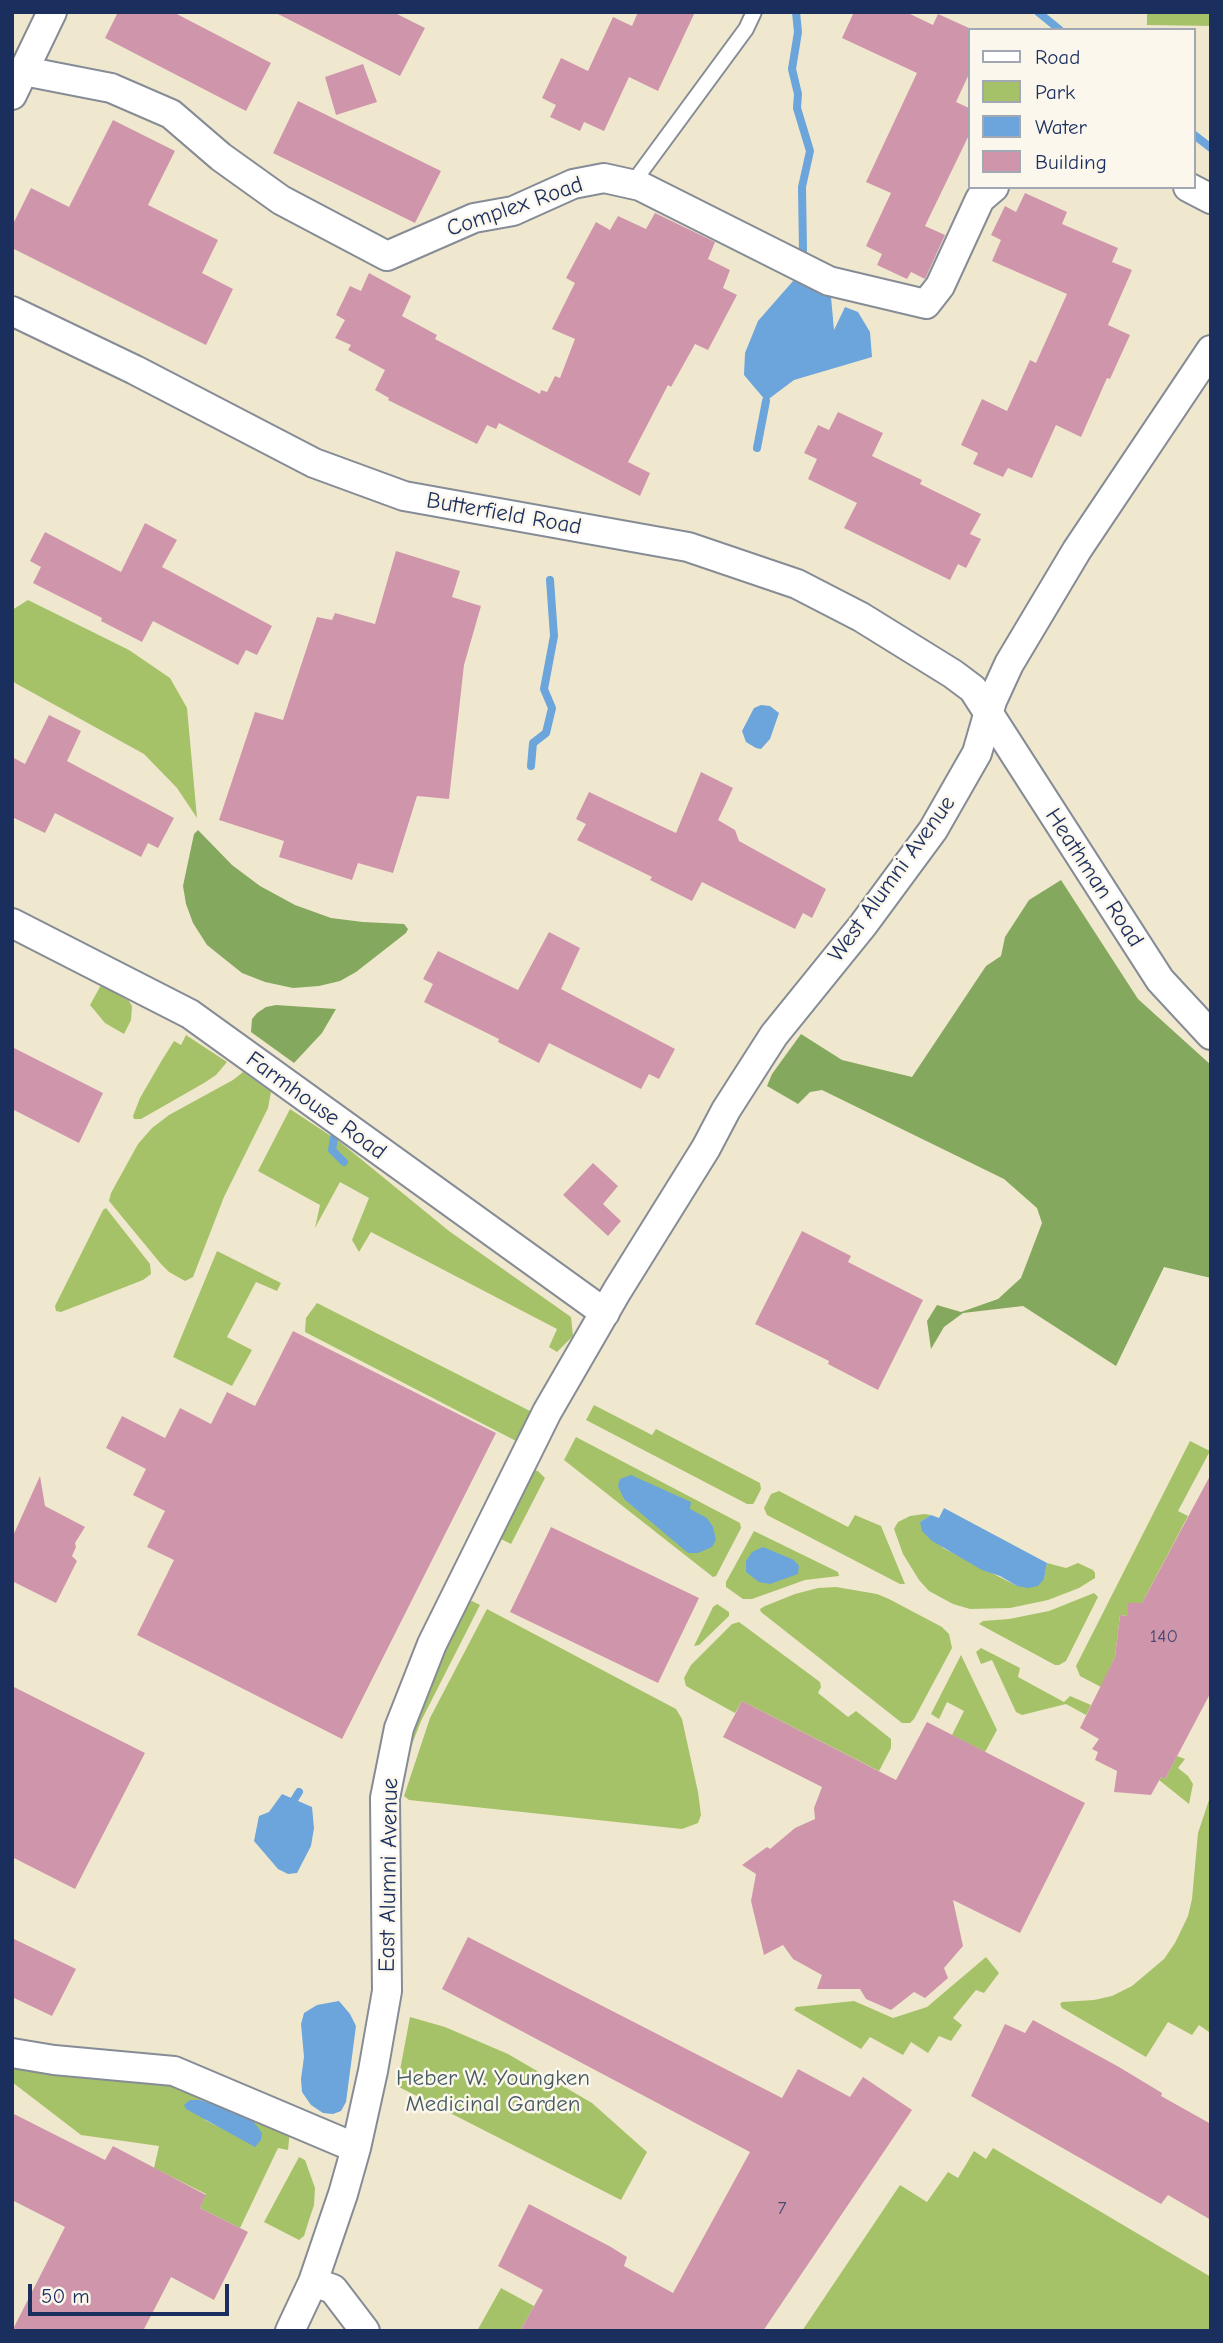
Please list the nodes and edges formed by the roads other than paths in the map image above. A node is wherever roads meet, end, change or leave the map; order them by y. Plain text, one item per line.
1 (754, 12) edge
2 (51, 13) edge
3 (18, 83) edge
4 (632, 184) junction
5 (992, 189) edge
6 (1192, 189) edge
7 (1211, 199) edge
8 (12, 311) edge
9 (1211, 350) edge
10 (989, 712) junction
11 (12, 923) edge
12 (1211, 1035) edge
13 (640, 1254) joint
14 (605, 1312) junction
15 (12, 2053) edge
16 (356, 2148) junction
17 (313, 2282) junction
18 (290, 2331) edge
19 (365, 2331) edge

1 - 4 lane
2 - 3 street
3 - 4 street, Complex Road
4 - 5 street, Complex Road
6 - 7 street
8 - 10 street, Butterfield Road
9 - 10 street, West Alumni Avenue
10 - 12 street, Heathman Road
10 - 13 street, West Alumni Avenue
11 - 14 street, Farmhouse Road
13 - 14 street, East Alumni Avenue
14 - 16 street, East Alumni Avenue
15 - 16 street
16 - 17 street, East Alumni Avenue
17 - 18 street, East Alumni Avenue
17 - 19 street

